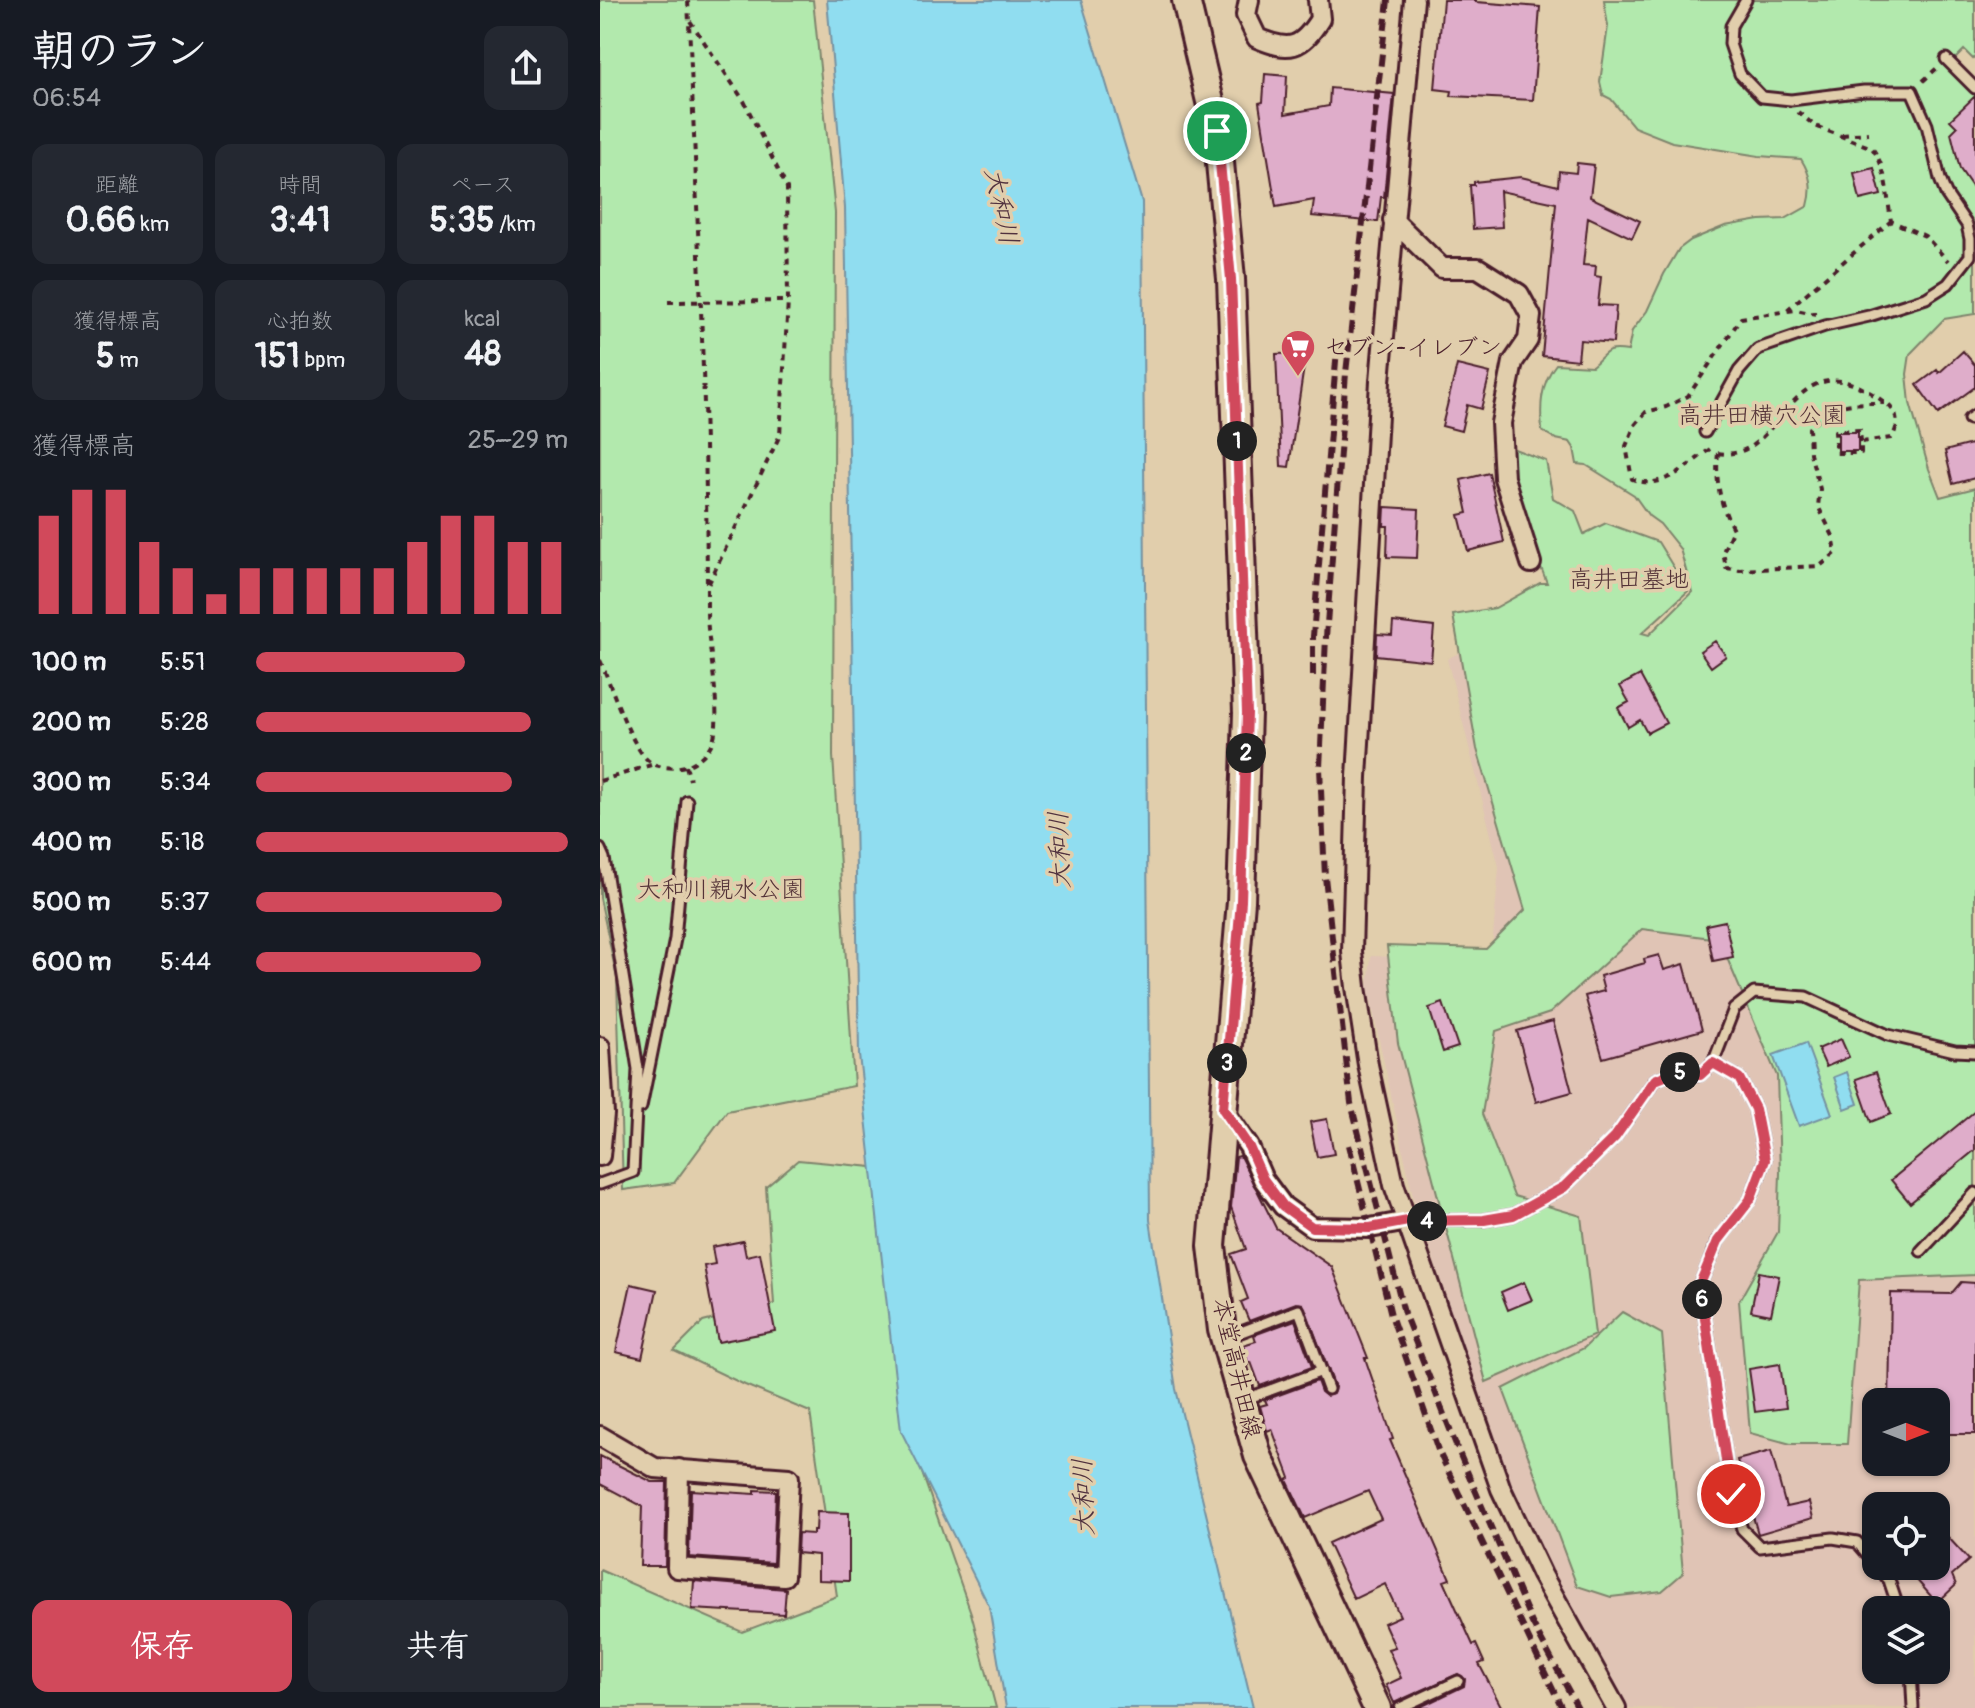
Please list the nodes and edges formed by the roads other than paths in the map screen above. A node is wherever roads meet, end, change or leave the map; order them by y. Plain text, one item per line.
1 (1186, 0) edge
2 (1249, 0) edge
3 (1318, 0) edge
4 (1414, 0) edge
5 (1746, 0) edge
6 (1946, 59) road end
7 (1975, 88) edge
8 (1393, 220) junction
9 (1705, 432) road end
10 (1531, 563) dead end
11 (687, 801) dead end
12 (600, 849) edge
13 (600, 1047) edge
14 (1975, 1052) edge
15 (1713, 1063) junction
16 (601, 1071) edge
17 (1223, 1109) junction
18 (635, 1134) junction
19 (600, 1156) edge
20 (600, 1184) edge
21 (1975, 1193) edge
22 (1408, 1221) junction
23 (1921, 1251) dead end
24 (1225, 1338) junction
25 (1322, 1371) junction
26 (1328, 1389) dead end
27 (1242, 1401) junction
28 (600, 1436) edge
29 (679, 1469) junction
30 (1862, 1548) edge
31 (1458, 1681) dead end
32 (1912, 1684) edge
33 (1377, 1708) edge
34 (1400, 1708) edge
35 (1616, 1708) edge
36 (1913, 1708) edge

1 - 17 main road, 本堂高井田線
2 - 3 street
4 - 8 street
5 - 9 lane
6 - 7 lane
8 - 10 street
8 - 22 street
11 - 18 lane
12 - 18 lane
13 - 16 street
14 - 15 lane
15 - 22 lane
15 - 30 lane
16 - 19 street
17 - 22 street
17 - 24 main road, 本堂高井田線
18 - 20 lane
21 - 23 lane
22 - 35 street
24 - 25 lane
24 - 27 main road, 本堂高井田線
25 - 26 lane
25 - 27 lane
27 - 33 main road, 本堂高井田線
28 - 29 street
29 - 29 street
31 - 34 lane
32 - 36 lane

